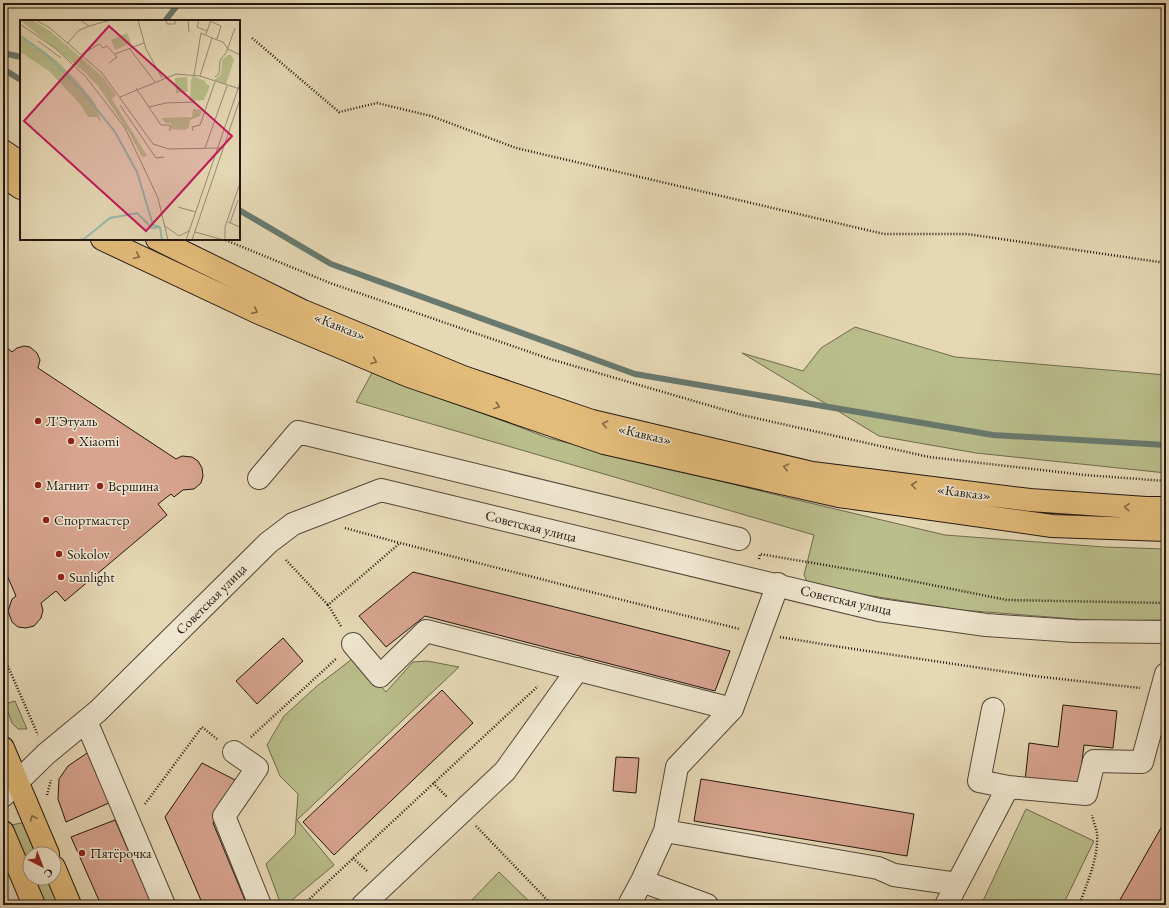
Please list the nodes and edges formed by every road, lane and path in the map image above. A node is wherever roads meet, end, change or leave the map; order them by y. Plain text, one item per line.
1 (252, 38) dead end
2 (3, 152) edge
3 (20, 162) edge
4 (3, 176) edge
5 (20, 187) edge
6 (104, 240) edge
7 (159, 240) edge
8 (225, 240) edge
9 (1166, 264) edge
10 (259, 478) dead end
11 (1166, 481) edge
12 (1166, 508) edge
13 (343, 527) dead end
14 (1166, 530) edge
15 (738, 539) dead end
16 (400, 543) junction
17 (286, 560) dead end
18 (758, 560) dead end
19 (778, 584) junction
20 (1166, 602) edge
21 (328, 605) junction
22 (1166, 632) edge
23 (759, 633) junction
24 (353, 644) junction
25 (569, 667) junction
26 (1164, 682) edge
27 (732, 709) junction
28 (993, 709) dead end
29 (86, 721) junction
30 (3, 748) edge
31 (234, 752) junction
32 (433, 783) junction
33 (1008, 787) junction
34 (10, 789) edge
35 (1086, 794) junction
36 (141, 808) dead end
37 (462, 812) junction
38 (665, 831) junction
39 (3, 832) edge
40 (43, 846) edge
41 (642, 881) junction
42 (957, 884) junction
43 (62, 886) edge
44 (34, 905) edge
45 (70, 905) edge
46 (164, 905) edge
47 (260, 905) edge
48 (303, 905) edge
49 (363, 905) edge
50 (552, 905) edge
51 (629, 905) edge
52 (707, 905) edge
53 (946, 905) edge
54 (1079, 905) edge

1 - 9 path
2 - 3 main road
4 - 5 main road
6 -> 14 main road
12 -> 7 main road, «Кавказ»
8 - 11 path
10 - 15 street
13 - 16 path
16 - 21 path
16 - 23 path
17 - 21 path
18 - 20 path
19 - 22 street, Советская улица
19 - 23 street
19 - 29 street, Советская улица
21 - 24 path
23 - 26 path
23 - 27 street
24 - 25 street
24 - 31 path
25 - 27 street
25 - 32 path
25 - 37 street
26 - 35 street
27 - 38 street
28 - 33 street
29 - 34 street, Советская улица
29 - 46 street
30 - 34 main road
31 - 36 path
31 - 47 street
32 - 37 path
32 - 48 path
33 - 35 street
33 - 42 street
40 -> 34 main road
35 - 54 path
37 - 49 street
37 - 50 path
38 - 41 street
38 - 42 street
39 - 44 main road
41 - 51 street
41 - 52 street
42 - 53 street
43 - 45 main road

